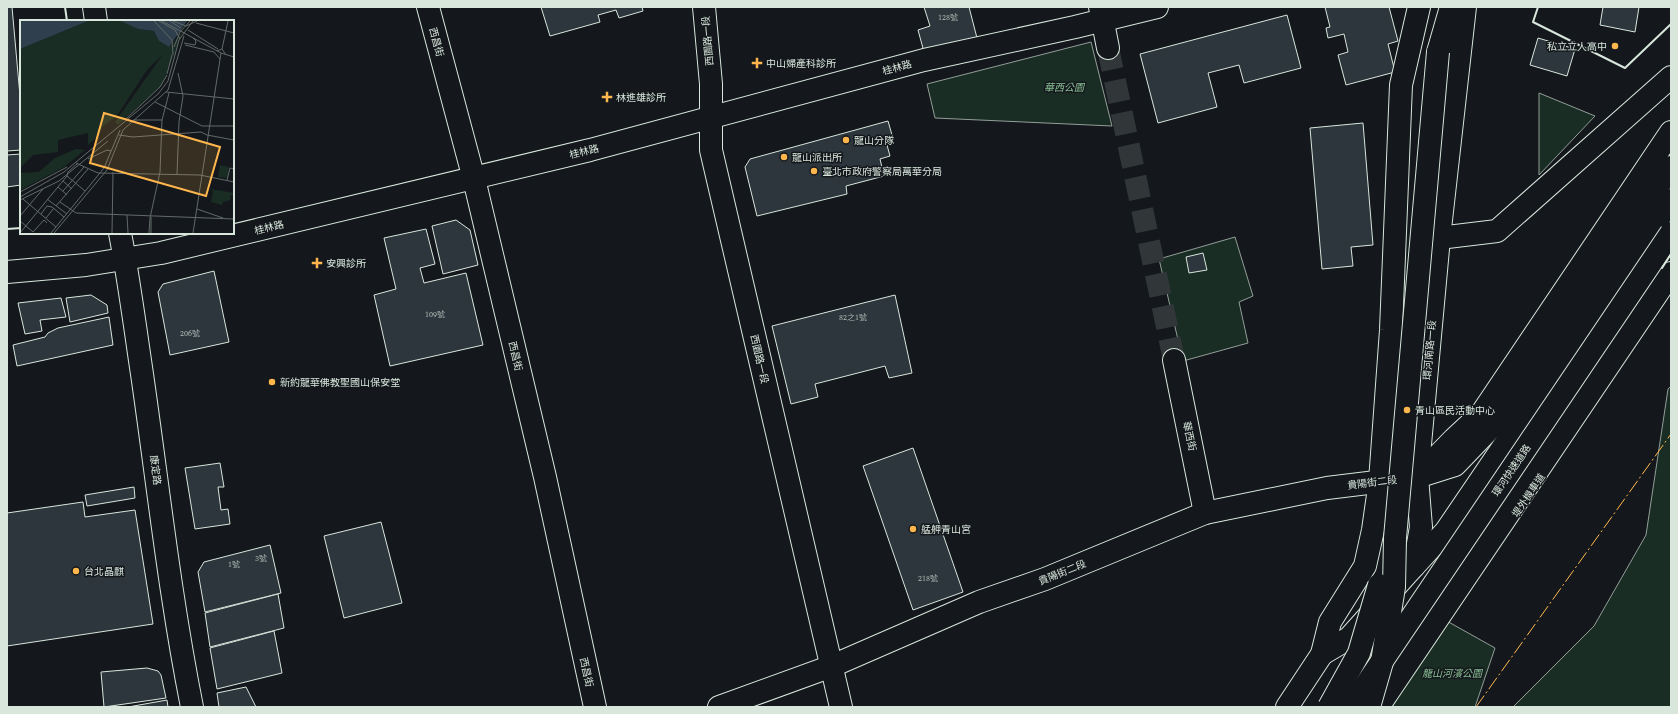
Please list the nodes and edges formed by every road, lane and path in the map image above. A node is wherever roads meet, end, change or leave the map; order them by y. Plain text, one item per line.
1 (94, 7) edge
2 (428, 7) edge
3 (704, 7) edge
4 (1156, 7) edge
5 (1419, 7) edge
6 (1451, 7) edge
7 (1465, 7) edge
8 (1101, 14) edge
9 (96, 20) edge
10 (1108, 48) tunnel mouth
11 (1671, 77) edge
12 (712, 118) junction
13 (1671, 132) edge
14 (1671, 167) edge
15 (474, 179) junction
16 (1671, 200) edge
17 (120, 234) edge
18 (1671, 234) edge
19 (1440, 238) junction
20 (125, 260) junction
21 (7, 272) edge
22 (1671, 273) edge
23 (1671, 286) edge
24 (1174, 360) tunnel mouth
25 (1417, 477) junction
26 (1380, 481) junction
27 (1206, 513) junction
28 (1395, 538) junction
29 (1414, 566) junction
30 (1322, 654) junction
31 (832, 666) junction
32 (192, 707) edge
33 (595, 707) edge
34 (719, 707) edge
35 (841, 707) edge
36 (1287, 707) edge
37 (1329, 707) edge
38 (1351, 707) edge
39 (1369, 707) edge
40 (1378, 707) edge
41 (1389, 707) edge

1 - 9 main road
2 - 15 main road, 西昌街
3 - 12 main road, 西園路一段
4 - 8 main road, 桂林路
5 - 26 main road
6 - 28 main road, bridge
7 - 19 main road, 環河南路一段
8 - 10 main road
8 - 12 main road, 桂林路
11 - 19 main road
12 - 15 main road, 桂林路
12 - 31 main road, 西園路一段
13 - 25 main road
14 - 25 main road, 貴陽街二段
15 - 20 main road, 桂林路
15 - 33 main road, 西昌街
16 - 29 main road
17 - 20 main road, 康定路
18 - 38 main road, 環河快速道路, bridge
19 - 25 main road, 環河南路一段
20 - 21 main road, 桂林路
20 - 32 main road, 康定路
22 - 40 main road
23 - 41 main road, 堤外機車道
24 - 27 main road, 華西街
25 - 26 main road, 貴陽街二段
25 - 29 main road, 環河南路一段
26 - 27 main road, 貴陽街二段
26 - 30 main road
27 - 31 main road, 貴陽街二段
28 - 37 main road, bridge
28 - 39 main road, bridge
29 - 30 main road
30 - 36 main road
31 - 34 main road, 貴陽街二段
31 - 35 main road, 西園路一段

